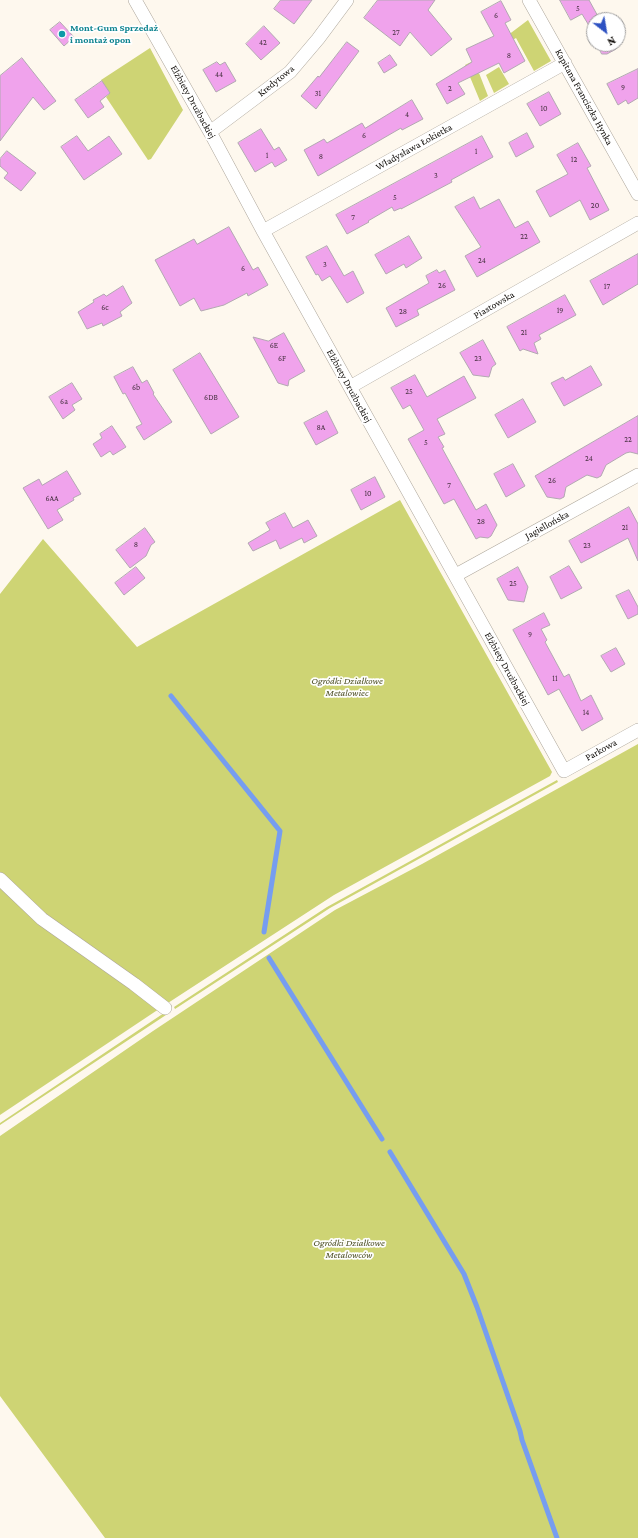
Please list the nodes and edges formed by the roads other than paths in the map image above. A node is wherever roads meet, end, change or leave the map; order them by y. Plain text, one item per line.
1 (135, 0) edge
2 (347, 0) edge
3 (529, 0) edge
4 (565, 63) junction
5 (210, 132) junction
6 (638, 194) edge
7 (638, 223) edge
8 (263, 231) junction
9 (350, 387) junction
10 (638, 475) edge
11 (456, 575) junction
12 (638, 730) edge
13 (564, 771) joint
14 (0, 879) edge
15 (166, 1008) dead end

1 - 5 street, Elżbiety Drużbackiej
2 - 5 street, Kredytowa
3 - 4 street, Kapitana Franciszka Hynka
4 - 6 street, Kapitana Franciszka Hynka
4 - 8 street, Władysława Łokietka
5 - 8 street, Elżbiety Drużbackiej
7 - 9 street, Piastowska
8 - 9 street, Elżbiety Drużbackiej
9 - 11 street, Elżbiety Drużbackiej
10 - 11 street, Jagiellońska
11 - 13 street, Elżbiety Drużbackiej
12 - 13 street, Parkowa
14 - 15 street

